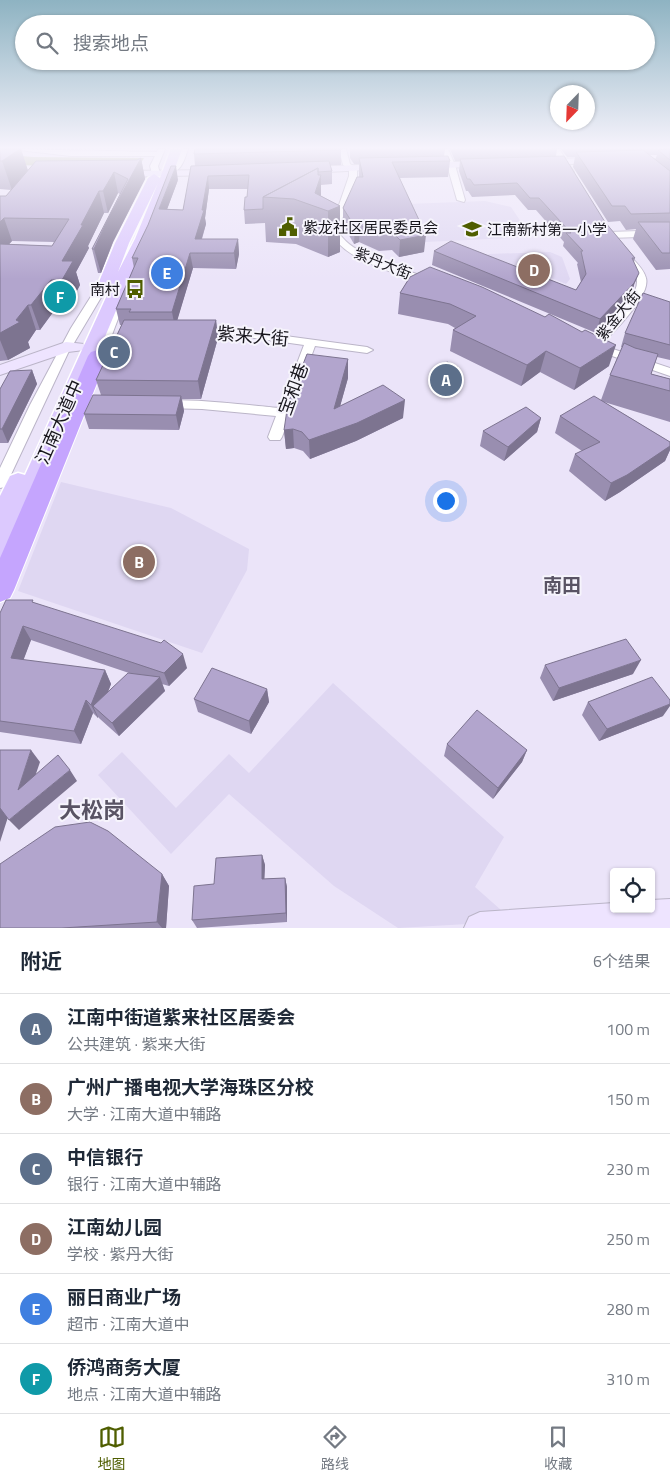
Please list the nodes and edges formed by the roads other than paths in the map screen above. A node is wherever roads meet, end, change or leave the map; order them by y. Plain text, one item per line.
1 (146, 192) edge
2 (159, 192) edge
3 (348, 192) edge
4 (459, 192) edge
5 (461, 200) dead end
6 (670, 233) edge
7 (436, 284) edge
8 (111, 286) junction
9 (187, 332) edge
10 (311, 342) junction
11 (367, 350) dead end
12 (83, 352) junction
13 (0, 370) edge
14 (670, 372) edge
15 (154, 404) edge
16 (285, 413) junction
17 (64, 436) joint
18 (275, 436) dead end
19 (7, 479) edge
20 (0, 519) edge
21 (0, 557) edge
22 (4, 596) edge
23 (670, 915) edge
24 (480, 928) edge

1 - 8 main road, 江南大道中
2 - 8 main road, 江南大道中
3 - 7 street, 紫丹大街
4 - 5 street
6 - 14 street, 紫金大街
8 - 12 main road, 江南大道中
8 - 12 street
9 - 10 street, 紫来大街
10 - 11 street, 紫来大街
10 - 16 street, 宝和巷
12 - 13 main road
12 - 17 highway
12 - 19 main road, 江南大道中
12 - 21 main road, 江南大道中
12 - 22 street
15 - 16 street
16 - 18 street, 宝和巷
17 - 22 highway
19 - 20 main road, 江南大道中
23 - 24 main road

